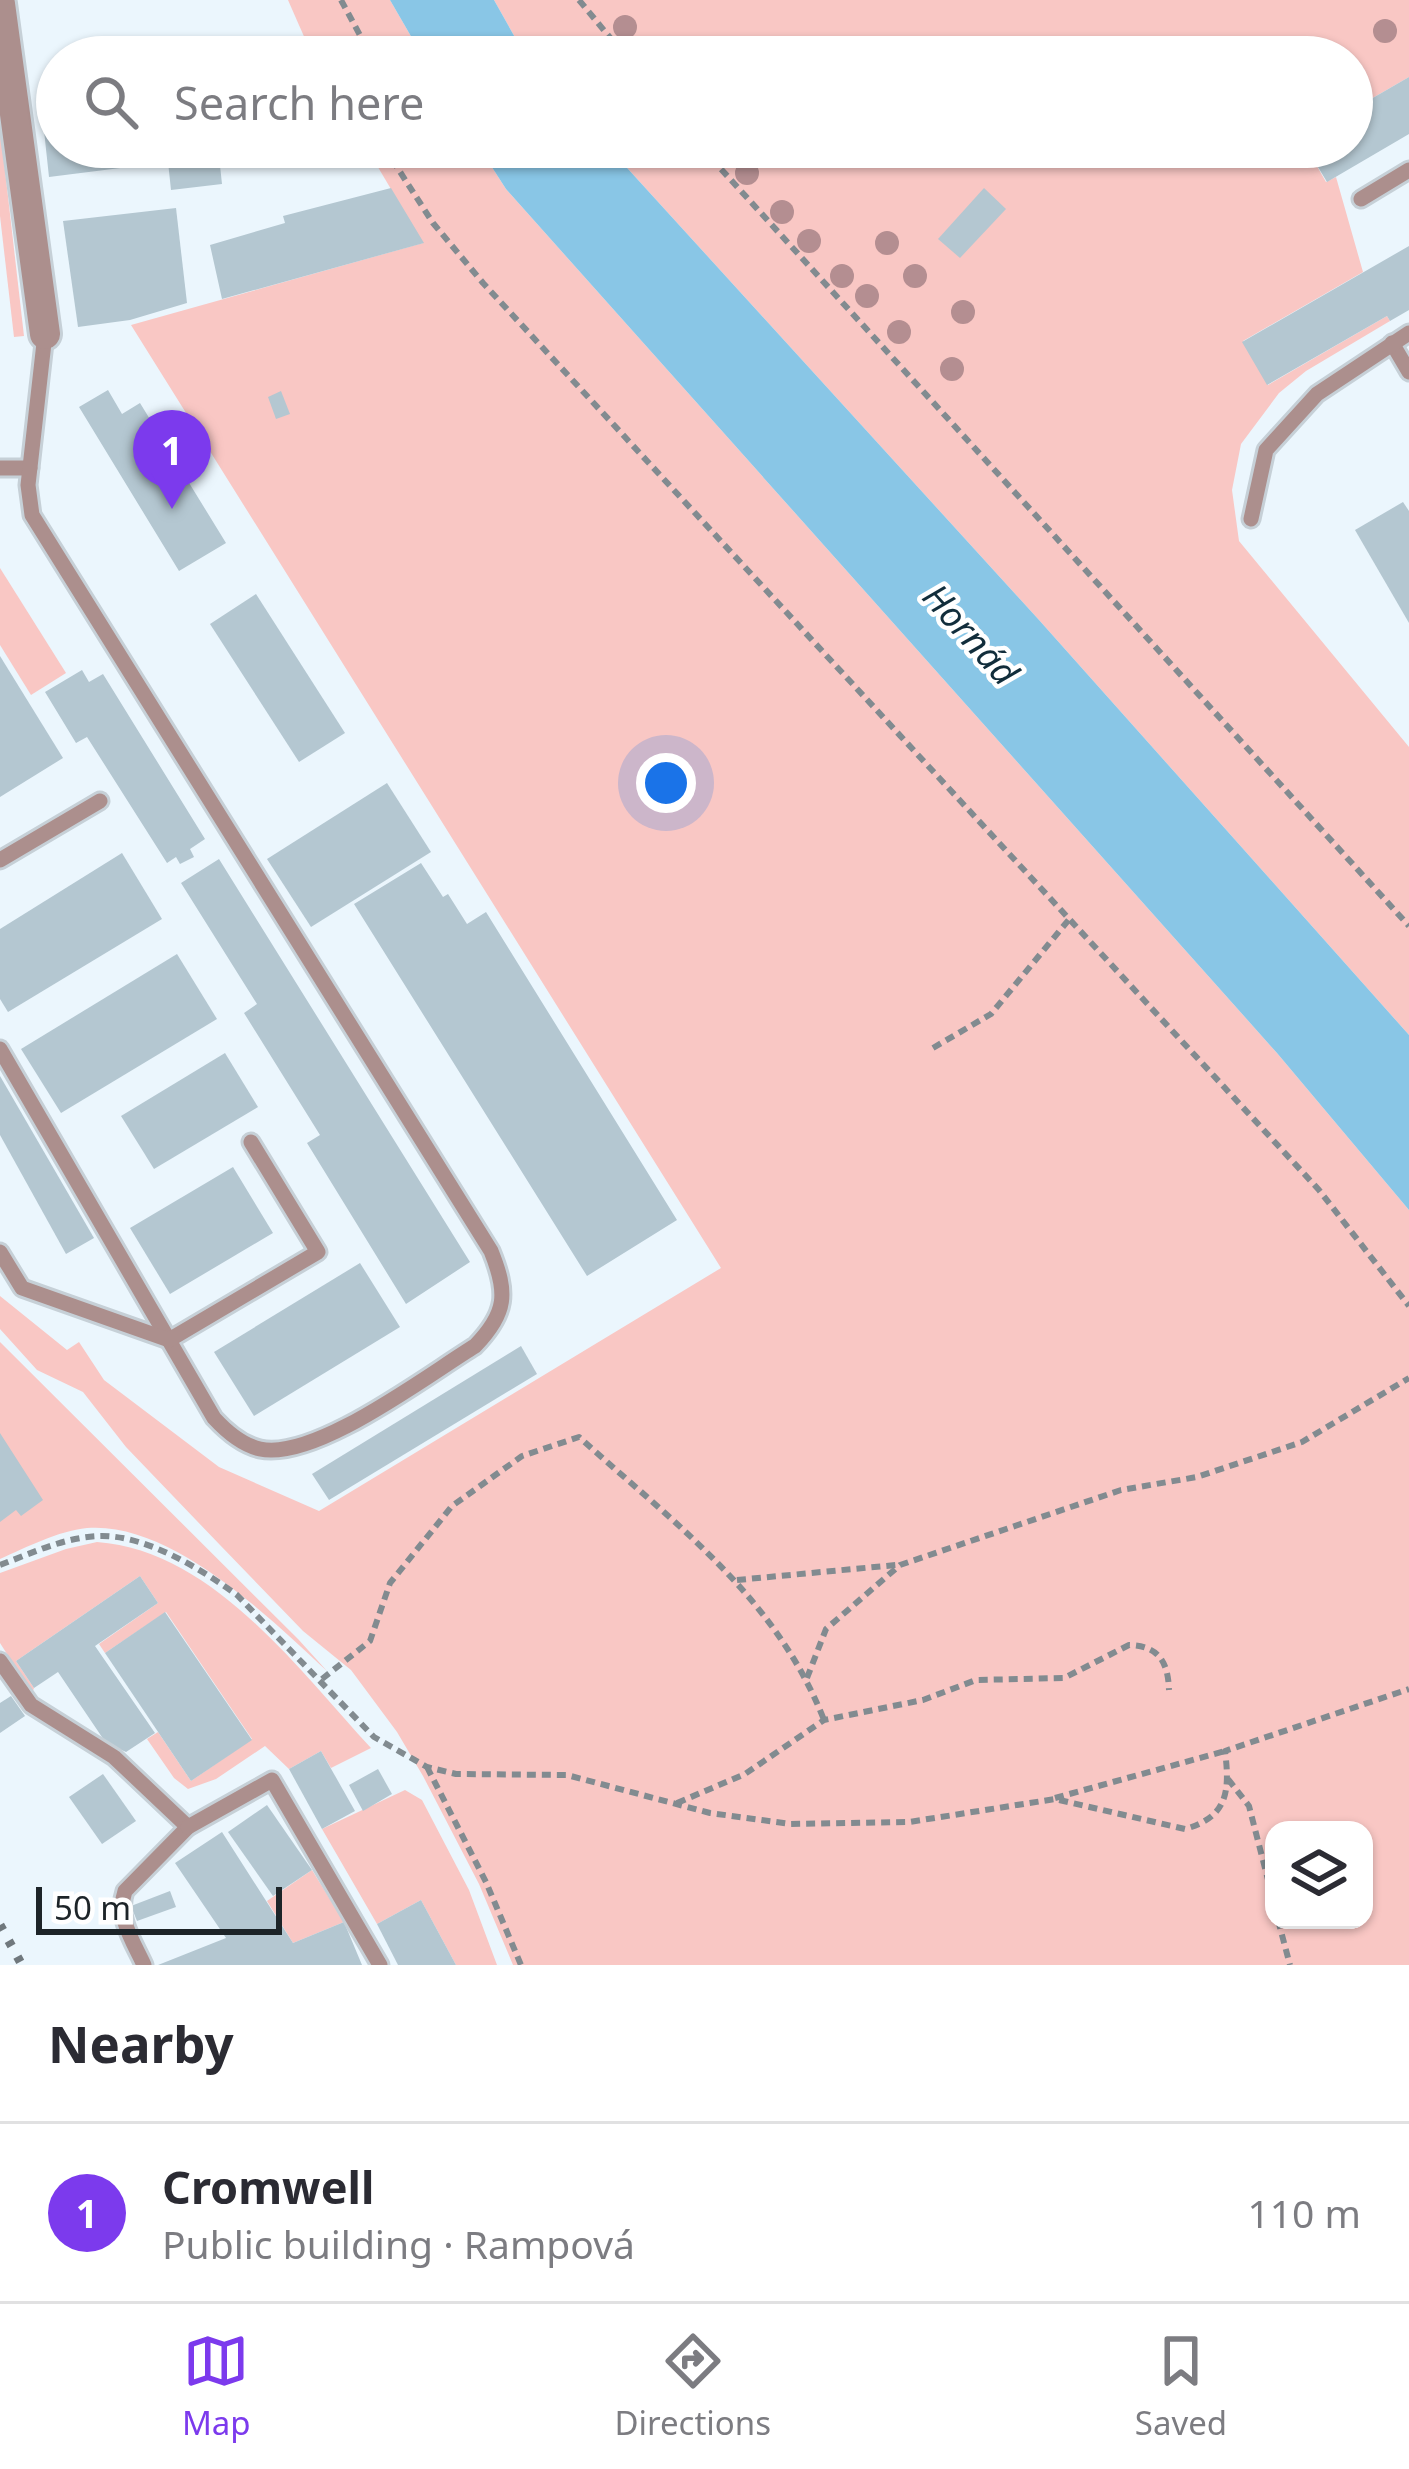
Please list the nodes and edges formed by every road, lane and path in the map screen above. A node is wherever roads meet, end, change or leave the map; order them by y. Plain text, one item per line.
1 (341, 0) edge
2 (579, 0) edge
3 (0, 4) edge
4 (360, 36) edge
5 (609, 36) edge
6 (397, 168) edge
7 (720, 168) edge
8 (1409, 170) edge
9 (1361, 199) dead end
10 (1409, 333) edge
11 (45, 334) joint
12 (1393, 343) junction
13 (1409, 372) edge
14 (0, 468) edge
15 (30, 468) junction
16 (1251, 520) dead end
17 (100, 801) dead end
18 (0, 860) edge
19 (1071, 917) junction
20 (1409, 926) edge
21 (932, 1048) dead end
22 (0, 1049) edge
23 (251, 1142) dead end
24 (0, 1252) edge
25 (1409, 1306) edge
26 (169, 1340) junction
27 (1409, 1378) edge
28 (900, 1564) junction
29 (0, 1565) edge
30 (737, 1580) junction
31 (0, 1661) edge
32 (807, 1678) junction
33 (320, 1680) junction
34 (1409, 1689) edge
35 (1168, 1690) dead end
36 (824, 1720) junction
37 (1225, 1751) junction
38 (427, 1767) junction
39 (1228, 1779) junction
40 (1055, 1798) junction
41 (674, 1805) junction
42 (188, 1827) junction
43 (1265, 1868) edge
44 (1280, 1929) edge
45 (144, 1965) edge
46 (380, 1965) edge
47 (521, 1965) edge
48 (1290, 1965) edge

1 - 4 path
2 - 5 path
3 - 11 street
6 - 19 path
7 - 20 path
8 - 9 lane
10 - 12 lane
11 - 15 lane
12 - 13 lane
12 - 16 lane
14 - 15 lane
15 - 26 lane
17 - 18 lane
19 - 21 path
19 - 25 path
22 - 26 lane
23 - 26 lane
24 - 26 lane
27 - 28 path
28 - 30 path
28 - 32 path
29 - 33 path
30 - 32 path
30 - 33 path
31 - 42 lane
32 - 36 path
33 - 38 path
34 - 37 path
35 - 36 path
36 - 41 path
37 - 39 path
37 - 40 path
38 - 41 path
38 - 47 path
39 - 40 path
39 - 43 path
40 - 41 path
42 - 45 lane
42 - 46 lane
44 - 48 path

